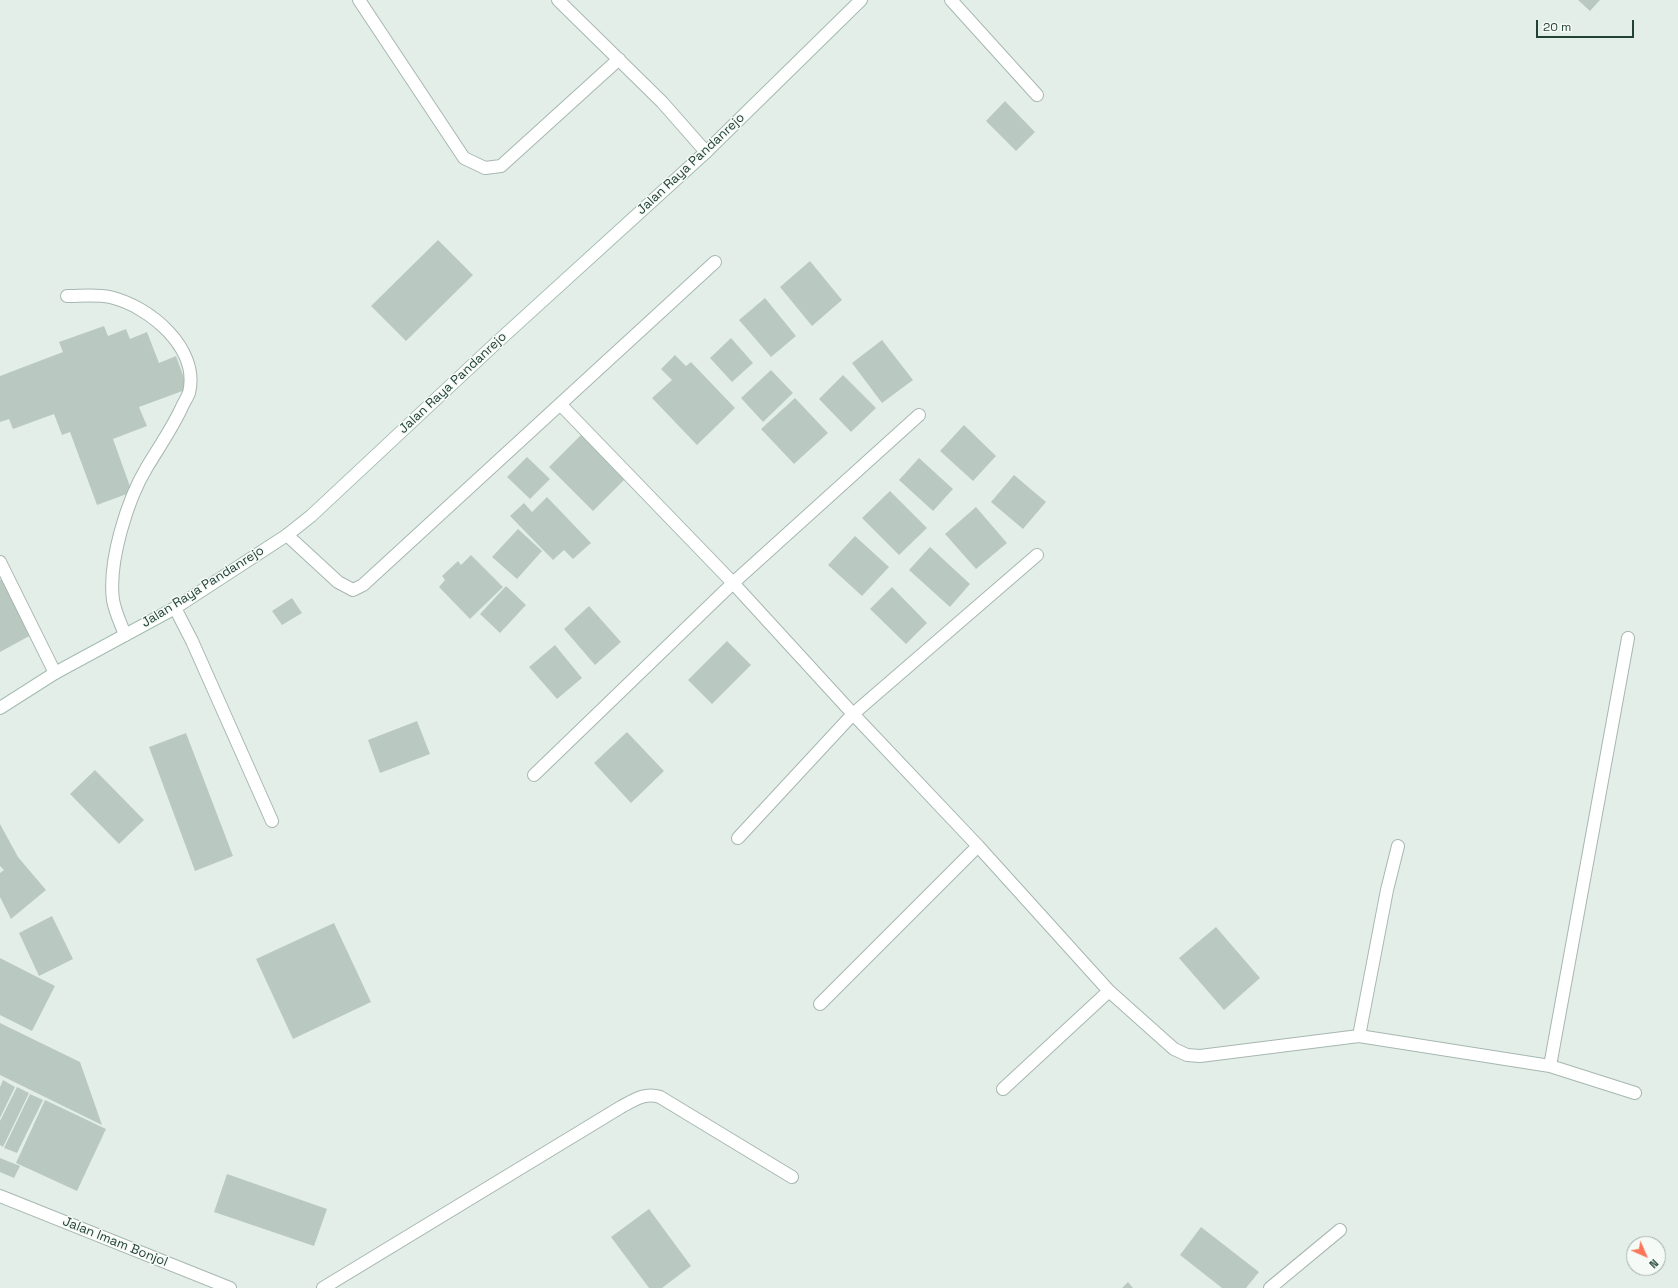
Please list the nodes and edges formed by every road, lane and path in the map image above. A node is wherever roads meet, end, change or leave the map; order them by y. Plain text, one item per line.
1 (359, 0) edge
2 (558, 0) edge
3 (861, 0) edge
4 (951, 0) edge
5 (619, 59) junction
6 (1037, 95) dead end
7 (706, 152) junction
8 (715, 262) dead end
9 (67, 296) dead end
10 (560, 404) junction
11 (919, 414) dead end
12 (287, 535) junction
13 (1037, 555) dead end
14 (0, 562) edge
15 (733, 583) junction
16 (175, 608) junction
17 (125, 635) junction
18 (1628, 638) dead end
19 (55, 673) junction
20 (0, 708) edge
21 (853, 714) junction
22 (534, 775) dead end
23 (272, 821) dead end
24 (738, 838) dead end
25 (978, 846) junction
26 (1398, 846) dead end
27 (1109, 991) junction
28 (820, 1004) dead end
29 (1359, 1036) junction
30 (1550, 1066) junction
31 (1003, 1090) dead end
32 (1635, 1093) dead end
33 (792, 1177) dead end
34 (0, 1196) edge
35 (1340, 1230) dead end
36 (230, 1288) edge
37 (323, 1288) edge
38 (1270, 1288) edge

1 - 5 street
2 - 5 street
3 - 7 street, Jalan Raya Pandanrejo
4 - 6 street
5 - 7 street
7 - 12 street, Jalan Raya Pandanrejo
8 - 10 street
9 - 17 street
10 - 12 street
10 - 15 street
11 - 15 street
12 - 16 street, Jalan Raya Pandanrejo
13 - 21 street
14 - 19 street
15 - 21 street
15 - 22 street
16 - 17 street, Jalan Raya Pandanrejo
16 - 23 street
17 - 19 street, Jalan Raya Pandanrejo
18 - 30 street
19 - 20 street, Jalan Raya Pandanrejo
21 - 24 street
21 - 25 street
25 - 27 street
25 - 28 street
26 - 29 street
27 - 29 street
27 - 31 street
29 - 30 street
30 - 32 street
33 - 37 street
34 - 36 street, Jalan Imam Bonjol
35 - 38 street

